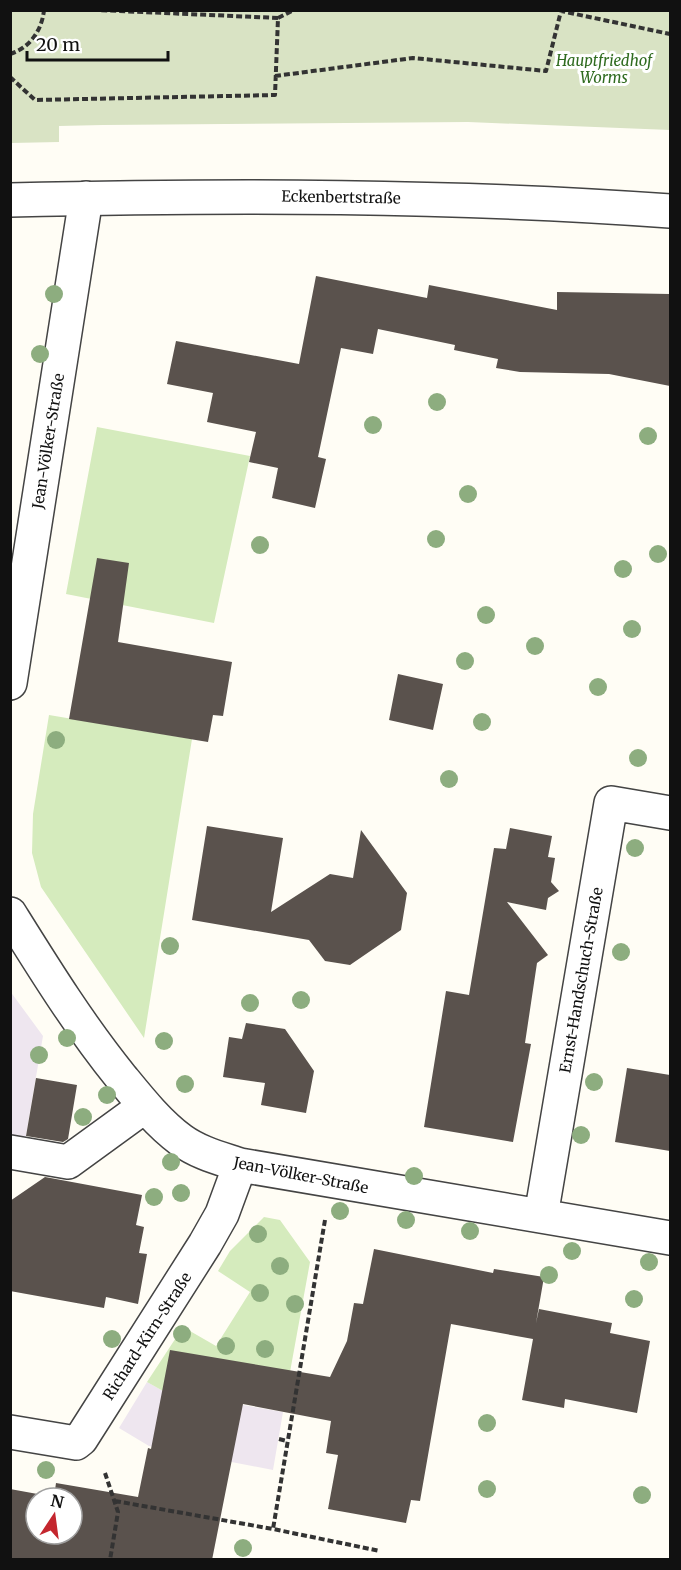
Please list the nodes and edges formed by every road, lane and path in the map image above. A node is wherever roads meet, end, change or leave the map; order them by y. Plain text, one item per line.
1 (44, 10) edge
2 (97, 10) edge
3 (294, 10) edge
4 (560, 11) edge
5 (278, 18) junction
6 (670, 34) edge
7 (10, 54) edge
8 (275, 76) junction
9 (10, 77) edge
10 (86, 198) junction
11 (10, 200) edge
12 (670, 212) edge
13 (10, 683) edge
14 (670, 813) edge
15 (10, 914) edge
16 (145, 1106) junction
17 (10, 1152) edge
18 (240, 1165) junction
19 (331, 1181) junction
20 (541, 1216) junction
21 (670, 1238) edge
22 (10, 1432) edge
23 (81, 1439) junction
24 (279, 1439) dead end
25 (287, 1441) junction
26 (115, 1501) junction
27 (273, 1529) junction
28 (380, 1551) dead end
29 (110, 1560) edge

1 - 7 path
2 - 5 path
3 - 5 path
4 - 6 path
4 - 8 path
5 - 8 path
8 - 9 path
10 - 11 street, Eckenbertstraße
10 - 12 street, Eckenbertstraße
10 - 13 street, Jean-Völker-Straße
14 - 20 street, Ernst-Handschuch-Straße
15 - 16 street, Jean-Völker-Straße
16 - 17 street
16 - 18 street, Jean-Völker-Straße
18 - 19 street, Jean-Völker-Straße
18 - 23 street, Richard-Kirn-Straße
19 - 20 street, Jean-Völker-Straße
19 - 25 path
20 - 21 street, Jean-Völker-Straße
22 - 23 street
23 - 26 path
24 - 25 path
25 - 27 path
26 - 27 path
26 - 29 path
27 - 28 path

